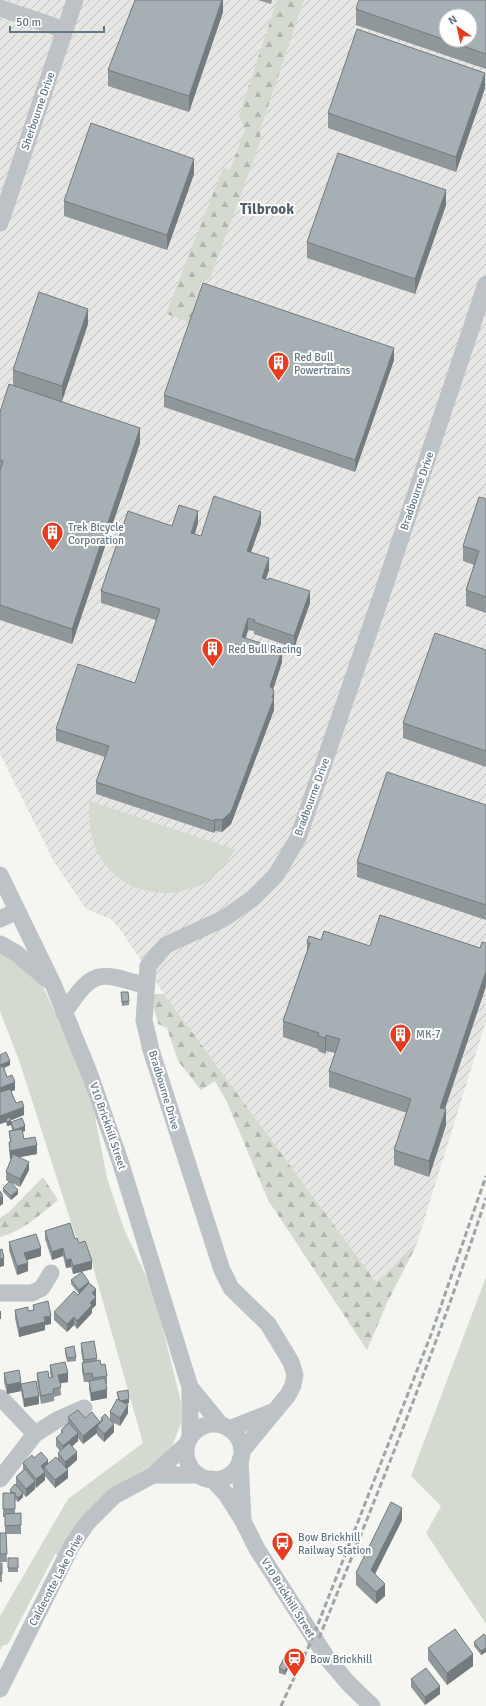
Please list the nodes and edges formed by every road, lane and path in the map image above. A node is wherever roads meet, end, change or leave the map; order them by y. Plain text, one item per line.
1 (75, 0) edge
2 (0, 8) edge
3 (65, 30) junction
4 (0, 223) edge
5 (486, 284) edge
6 (0, 875) edge
7 (17, 911) junction
8 (0, 920) edge
9 (0, 944) edge
10 (53, 984) junction
11 (146, 986) junction
12 (64, 1012) junction
13 (51, 1273) dead end
14 (0, 1293) edge
15 (190, 1387) junction
16 (1, 1398) edge
17 (84, 1408) dead end
18 (275, 1411) junction
19 (225, 1427) junction
20 (36, 1434) junction
21 (188, 1441) junction
22 (241, 1456) junction
23 (153, 1475) junction
24 (205, 1477) junction
25 (0, 1479) edge
26 (243, 1521) junction
27 (0, 1689) edge
28 (372, 1706) edge

1 - 3 street, Sherbourne Drive
2 - 3 street
3 - 4 street, Sherbourne Drive
5 - 11 street, Bradbourne Drive
6 - 7 street, V10 Brickhill Street
7 - 8 street
7 - 10 street, V10 Brickhill Street
9 - 10 street
10 - 12 street, V10 Brickhill Street
11 - 12 street
11 - 18 street, Bradbourne Drive
12 - 15 street, V10 Brickhill Street
13 - 14 street
15 - 19 street, V10 Brickhill Street
15 - 21 street, V10 Brickhill Street
16 - 20 street
17 - 20 street
18 - 19 street
18 - 22 street, Bradbourne Drive
19 - 21 street
19 - 22 street
20 - 25 street
21 - 23 street, Caldecotte Lake Drive
21 - 24 street
22 - 24 street
22 - 26 street, V10 Brickhill Street
23 - 24 street, Caldecotte Lake Drive
23 - 27 street, Caldecotte Lake Drive
24 - 26 street, V10 Brickhill Street
26 - 28 street, V10 Brickhill Street

